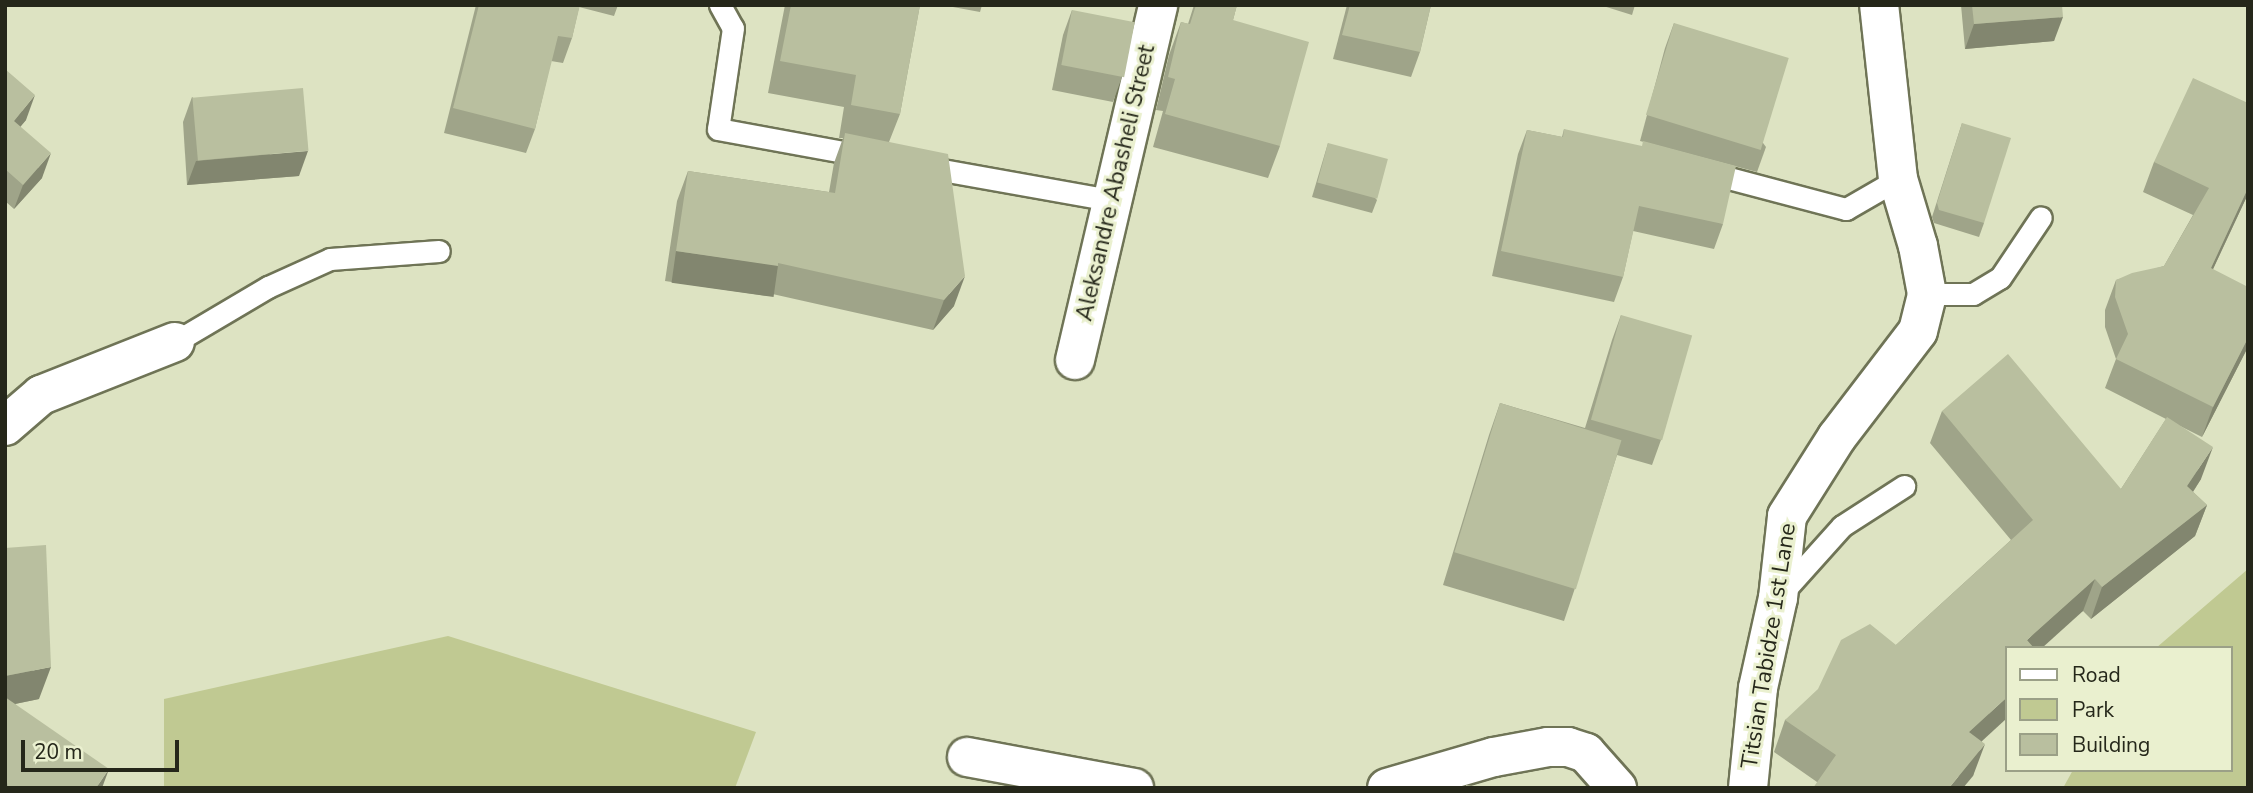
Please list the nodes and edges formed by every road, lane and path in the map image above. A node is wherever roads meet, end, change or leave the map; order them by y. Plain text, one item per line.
1 (720, 5) edge
2 (1158, 5) edge
3 (1879, 5) edge
4 (881, 159) edge
5 (908, 163) edge
6 (1684, 166) edge
7 (1898, 179) junction
8 (1111, 200) junction
9 (2041, 217) dead end
10 (439, 251) dead end
11 (1927, 294) junction
12 (175, 342) joint
13 (1075, 360) dead end
14 (5, 426) edge
15 (1904, 486) dead end
16 (1778, 598) junction
17 (967, 757) dead end
18 (1134, 788) edge
19 (1387, 788) edge
20 (1616, 788) edge
21 (1748, 788) edge

1 - 4 lane
2 - 8 street, Aleksandre Abasheli Street
3 - 7 street, Titsian Tabidze 1st Lane
5 - 8 lane
6 - 7 lane
7 - 11 street, Titsian Tabidze 1st Lane
8 - 13 street, Aleksandre Abasheli Street
9 - 11 lane
10 - 12 lane
11 - 16 street, Titsian Tabidze 1st Lane
12 - 14 street
15 - 16 lane
16 - 21 street, Titsian Tabidze 1st Lane
17 - 18 street
19 - 20 street

